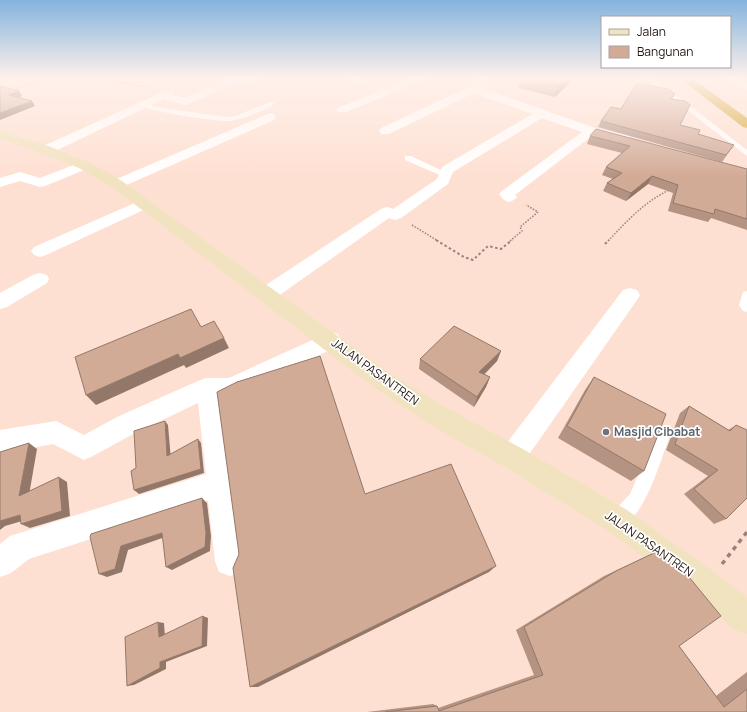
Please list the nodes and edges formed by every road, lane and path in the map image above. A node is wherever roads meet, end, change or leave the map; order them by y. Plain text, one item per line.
1 (131, 110) edge
2 (165, 110) edge
3 (270, 110) edge
4 (271, 110) edge
5 (429, 110) edge
6 (534, 110) edge
7 (692, 110) edge
8 (728, 110) edge
9 (542, 113) junction
10 (747, 124) edge
11 (385, 131) dead end
12 (591, 131) junction
13 (0, 135) edge
14 (634, 142) edge
15 (46, 150) junction
16 (747, 154) edge
17 (408, 158) dead end
18 (84, 165) junction
19 (445, 174) junction
20 (117, 184) junction
21 (673, 187) edge
22 (3, 190) edge
23 (509, 197) joint
24 (144, 204) junction
25 (395, 215) junction
26 (605, 244) dead end
27 (40, 251) dead end
28 (40, 279) dead end
29 (267, 294) junction
30 (630, 295) dead end
31 (747, 295) edge
32 (0, 302) edge
33 (747, 308) edge
34 (330, 340) junction
35 (231, 387) junction
36 (661, 439) edge
37 (0, 442) edge
38 (512, 457) junction
39 (221, 483) junction
40 (617, 520) junction
41 (747, 532) edge
42 (230, 561) dead end
43 (0, 562) edge
44 (706, 585) junction
45 (747, 618) edge

1 - 15 street
2 - 3 lane
4 - 20 street
5 - 11 street
6 - 9 street
7 - 16 lane
8 - 10 highway
9 - 12 street
9 - 19 street
12 - 14 street
12 - 23 street
13 - 15 main road, JALAN PASANTREN
15 - 18 main road, JALAN PASANTREN
17 - 19 lane
18 - 20 main road, JALAN PASANTREN
18 - 22 street
19 - 25 street
20 - 24 main road, JALAN PASANTREN
21 - 26 path
23 - 25 path
24 - 27 street
24 - 29 main road, JALAN PASANTREN
25 - 29 street
28 - 32 street
29 - 34 main road, JALAN PASANTREN
30 - 38 street
31 - 33 lane
34 - 35 street
34 - 38 main road, JALAN PASANTREN
35 - 37 street
35 - 39 street
36 - 40 lane
38 - 40 main road, JALAN PASANTREN
39 - 42 street
39 - 43 street
40 - 44 main road, JALAN PASANTREN
41 - 44 path
44 - 45 main road, JALAN PASANTREN

